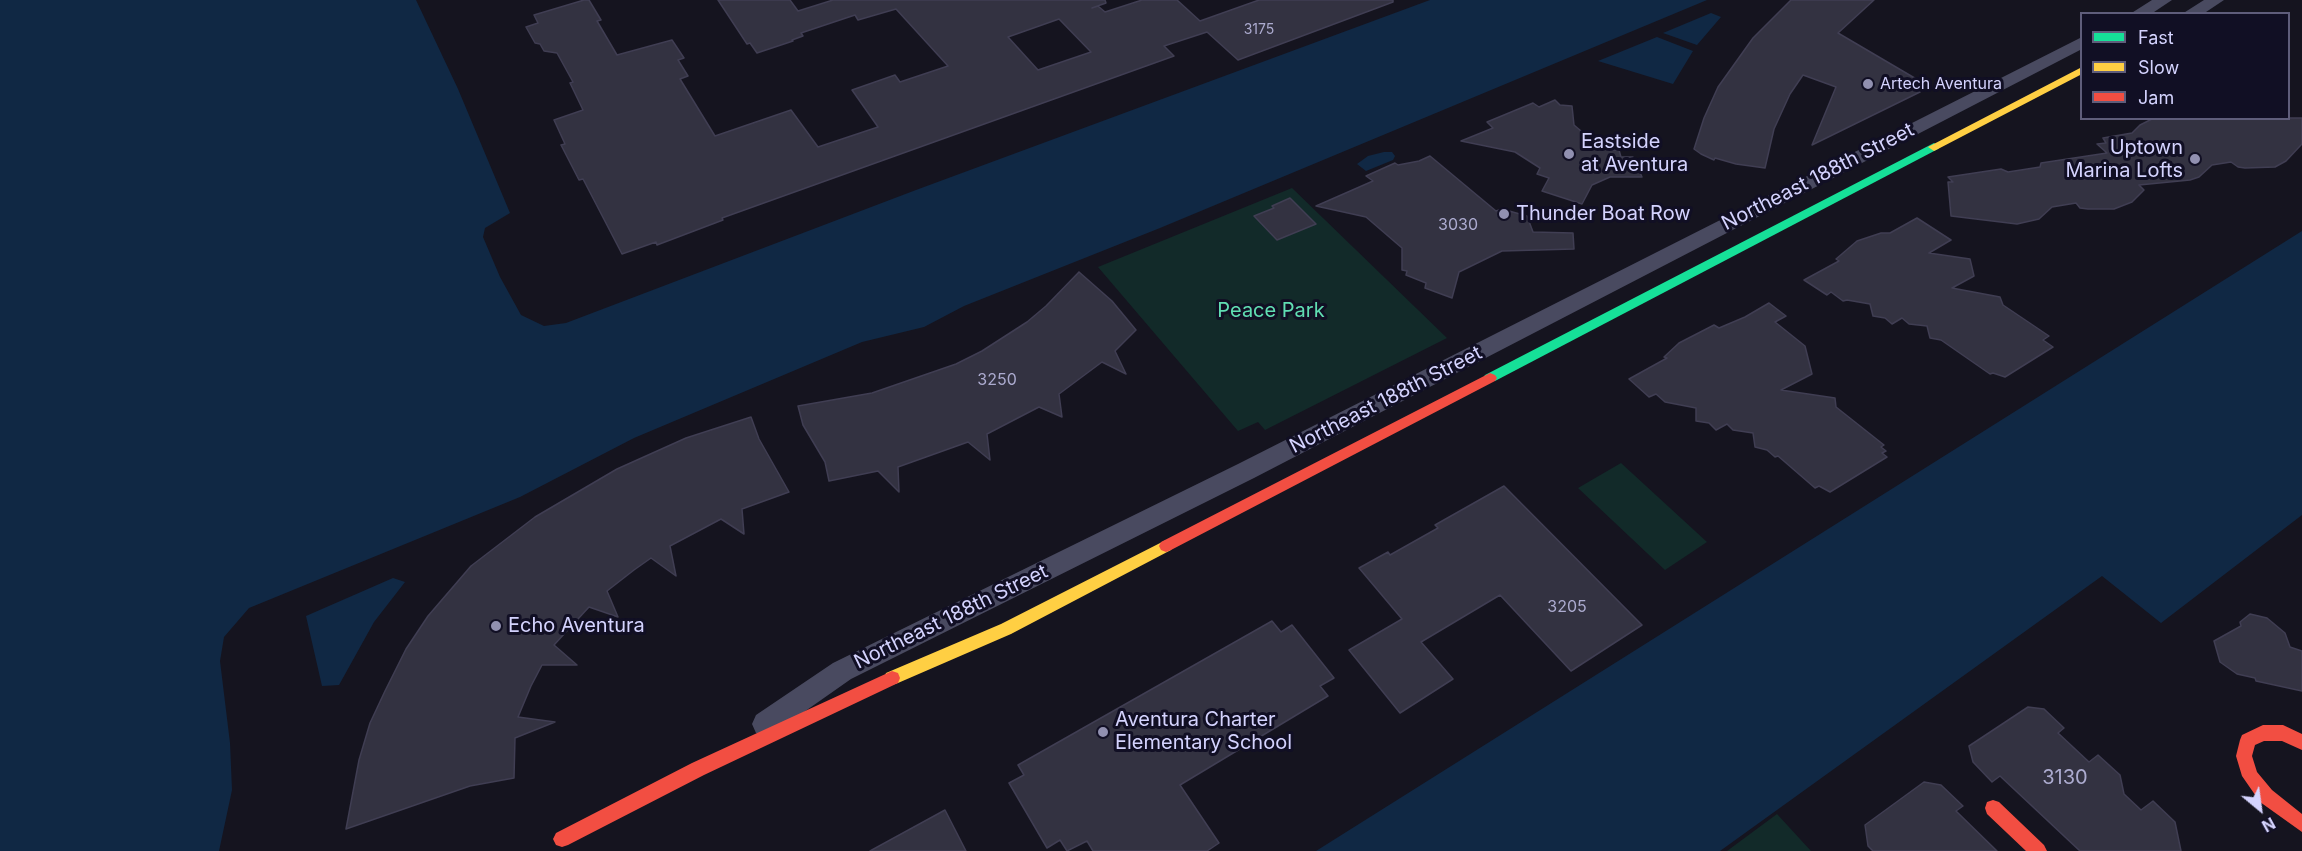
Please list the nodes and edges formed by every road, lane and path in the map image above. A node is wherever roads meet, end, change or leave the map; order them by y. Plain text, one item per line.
1 (2164, 0) edge
2 (2216, 0) edge
3 (2142, 12) edge
4 (2194, 12) edge
5 (2080, 43) edge
6 (2080, 71) edge
7 (2302, 742) edge
8 (698, 769) junction
9 (1993, 808) dead end
10 (2302, 824) edge
11 (562, 839) dead end
12 (2038, 851) edge

1 - 3 street
2 - 4 street
5 - 8 street, Northeast 188th Street
6 - 8 street, Northeast 188th Street
7 - 10 street
8 - 11 street, Northeast 188th Street
9 - 12 street

